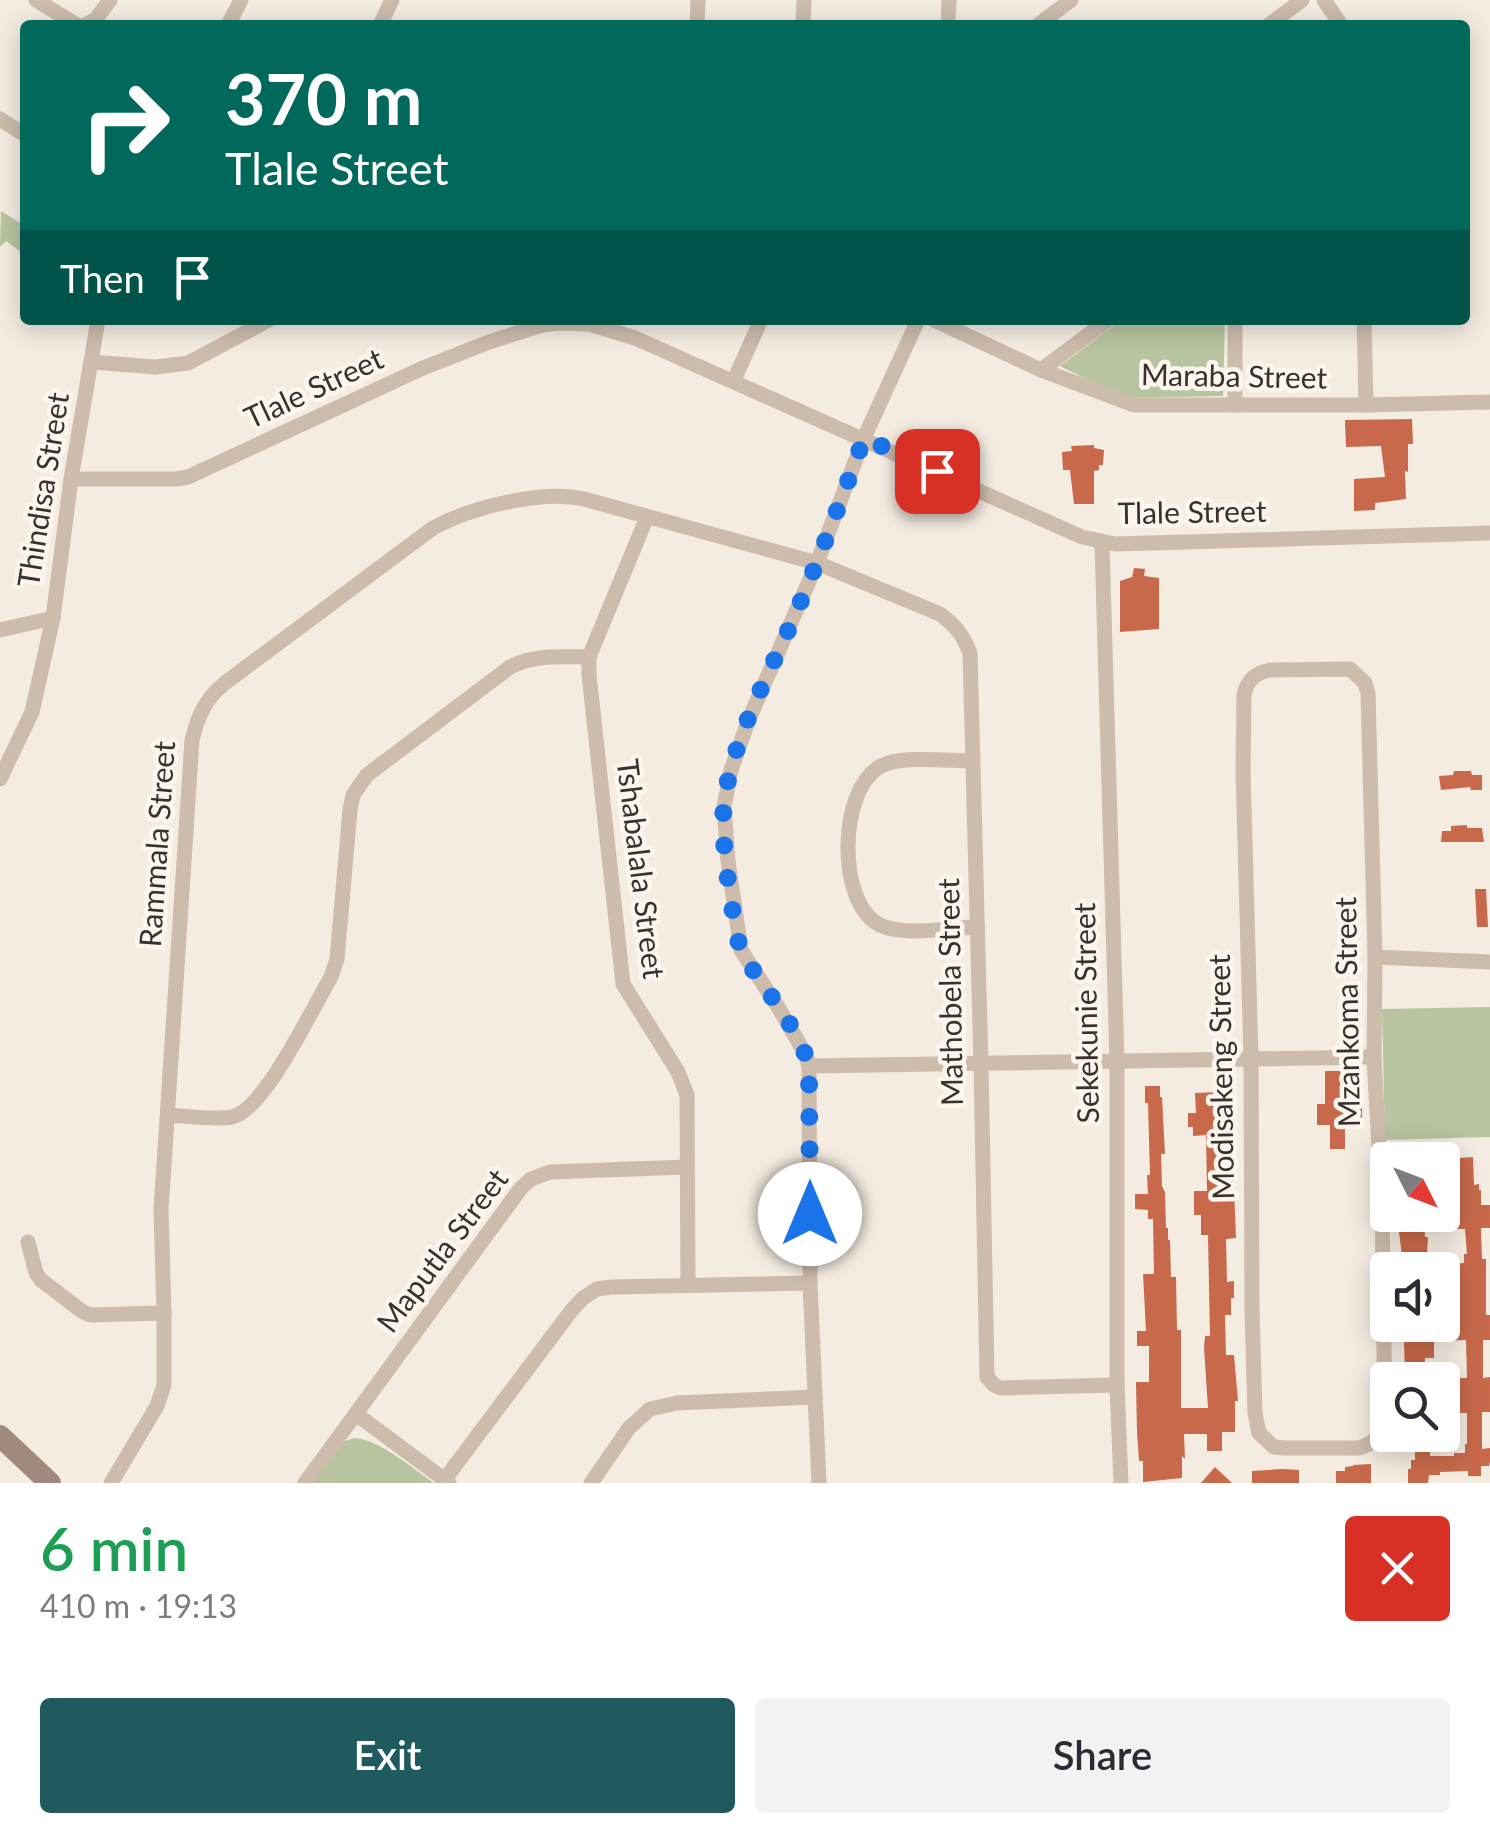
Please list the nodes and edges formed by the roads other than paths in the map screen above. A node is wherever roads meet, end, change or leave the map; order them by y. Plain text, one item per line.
1 (36, 0) edge
2 (110, 0) edge
3 (1070, 0) edge
4 (1302, 0) edge
5 (69, 20) edge
6 (94, 20) edge
7 (1044, 20) edge
8 (1276, 20) edge
9 (97, 325) edge
10 (259, 325) edge
11 (542, 325) edge
12 (592, 325) edge
13 (642, 325) edge
14 (759, 325) edge
15 (916, 325) edge
16 (945, 325) edge
17 (1101, 325) edge
18 (1235, 325) edge
19 (1364, 325) edge
20 (636, 338) junction
21 (92, 362) junction
22 (1041, 370) junction
23 (734, 380) junction
24 (1490, 402) edge
25 (1235, 405) junction
26 (1366, 405) junction
27 (864, 438) junction
28 (72, 479) junction
29 (647, 517) junction
30 (1490, 533) edge
31 (1102, 542) junction
32 (818, 562) junction
33 (53, 618) junction
34 (0, 630) edge
35 (589, 657) junction
36 (1350, 669) joint
37 (972, 760) junction
38 (0, 779) edge
39 (978, 927) junction
40 (1375, 957) junction
41 (1490, 962) edge
42 (1374, 1057) junction
43 (1252, 1058) junction
44 (1117, 1060) junction
45 (982, 1064) junction
46 (809, 1066) junction
47 (168, 1115) junction
48 (687, 1167) junction
49 (28, 1242) dead end
50 (810, 1283) junction
51 (688, 1284) junction
52 (164, 1313) junction
53 (1384, 1362) edge
54 (1117, 1385) junction
55 (815, 1397) junction
56 (356, 1414) junction
57 (0, 1436) edge
58 (1370, 1442) edge
59 (447, 1481) edge
60 (50, 1483) edge
61 (111, 1483) edge
62 (305, 1483) edge
63 (591, 1483) edge
64 (819, 1483) edge
65 (1121, 1483) edge

1 - 5 street
2 - 6 street
3 - 7 street
4 - 8 street
9 - 21 street, Thindisa Street
10 - 21 street
11 - 28 street, Tlale Street
12 - 20 street, Tlale Street
13 - 20 street
14 - 23 street
15 - 27 street
16 - 22 street, Maraba Street
17 - 22 street
18 - 25 street
19 - 26 street
20 - 23 street, Tlale Street
21 - 28 street, Thindisa Street
22 - 25 street, Maraba Street
23 - 27 street, Tlale Street
24 - 26 street, Maraba Street
25 - 26 street, Maraba Street
27 - 31 street, Tlale Street
27 - 32 street
28 - 33 street, Thindisa Street
29 - 32 street, Rammala Street
29 - 35 street, Tshabalala Street
29 - 47 street, Rammala Street
30 - 31 street, Tlale Street
31 - 44 street, Sekekunie Street
32 - 37 street, Mathobela Street
32 - 46 street
33 - 34 street
33 - 38 street, Thindisa Street
35 - 47 street
35 - 48 street, Tshabalala Street
36 - 40 street, Mzankoma Street
36 - 43 street, Modisakeng Street
37 - 39 street, Mathobela Street
37 - 39 street
39 - 45 street, Mathobela Street
40 - 41 street
40 - 42 street, Mzankoma Street
42 - 43 street
42 - 53 street, Mzankoma Street
43 - 44 street
43 - 58 street, Modisakeng Street
44 - 45 street
44 - 54 street, Sekekunie Street
45 - 46 street
45 - 54 street, Mathobela Street
46 - 50 street
47 - 52 street, Rammala Street
48 - 51 street, Tshabalala Street
48 - 56 street, Maputla Street
49 - 52 street
50 - 51 street
50 - 55 street
51 - 59 street
52 - 61 street, Rammala Street
54 - 65 street, Sekekunie Street
55 - 63 street
55 - 64 street
56 - 59 street
56 - 62 street, Maputla Street
57 - 60 street

